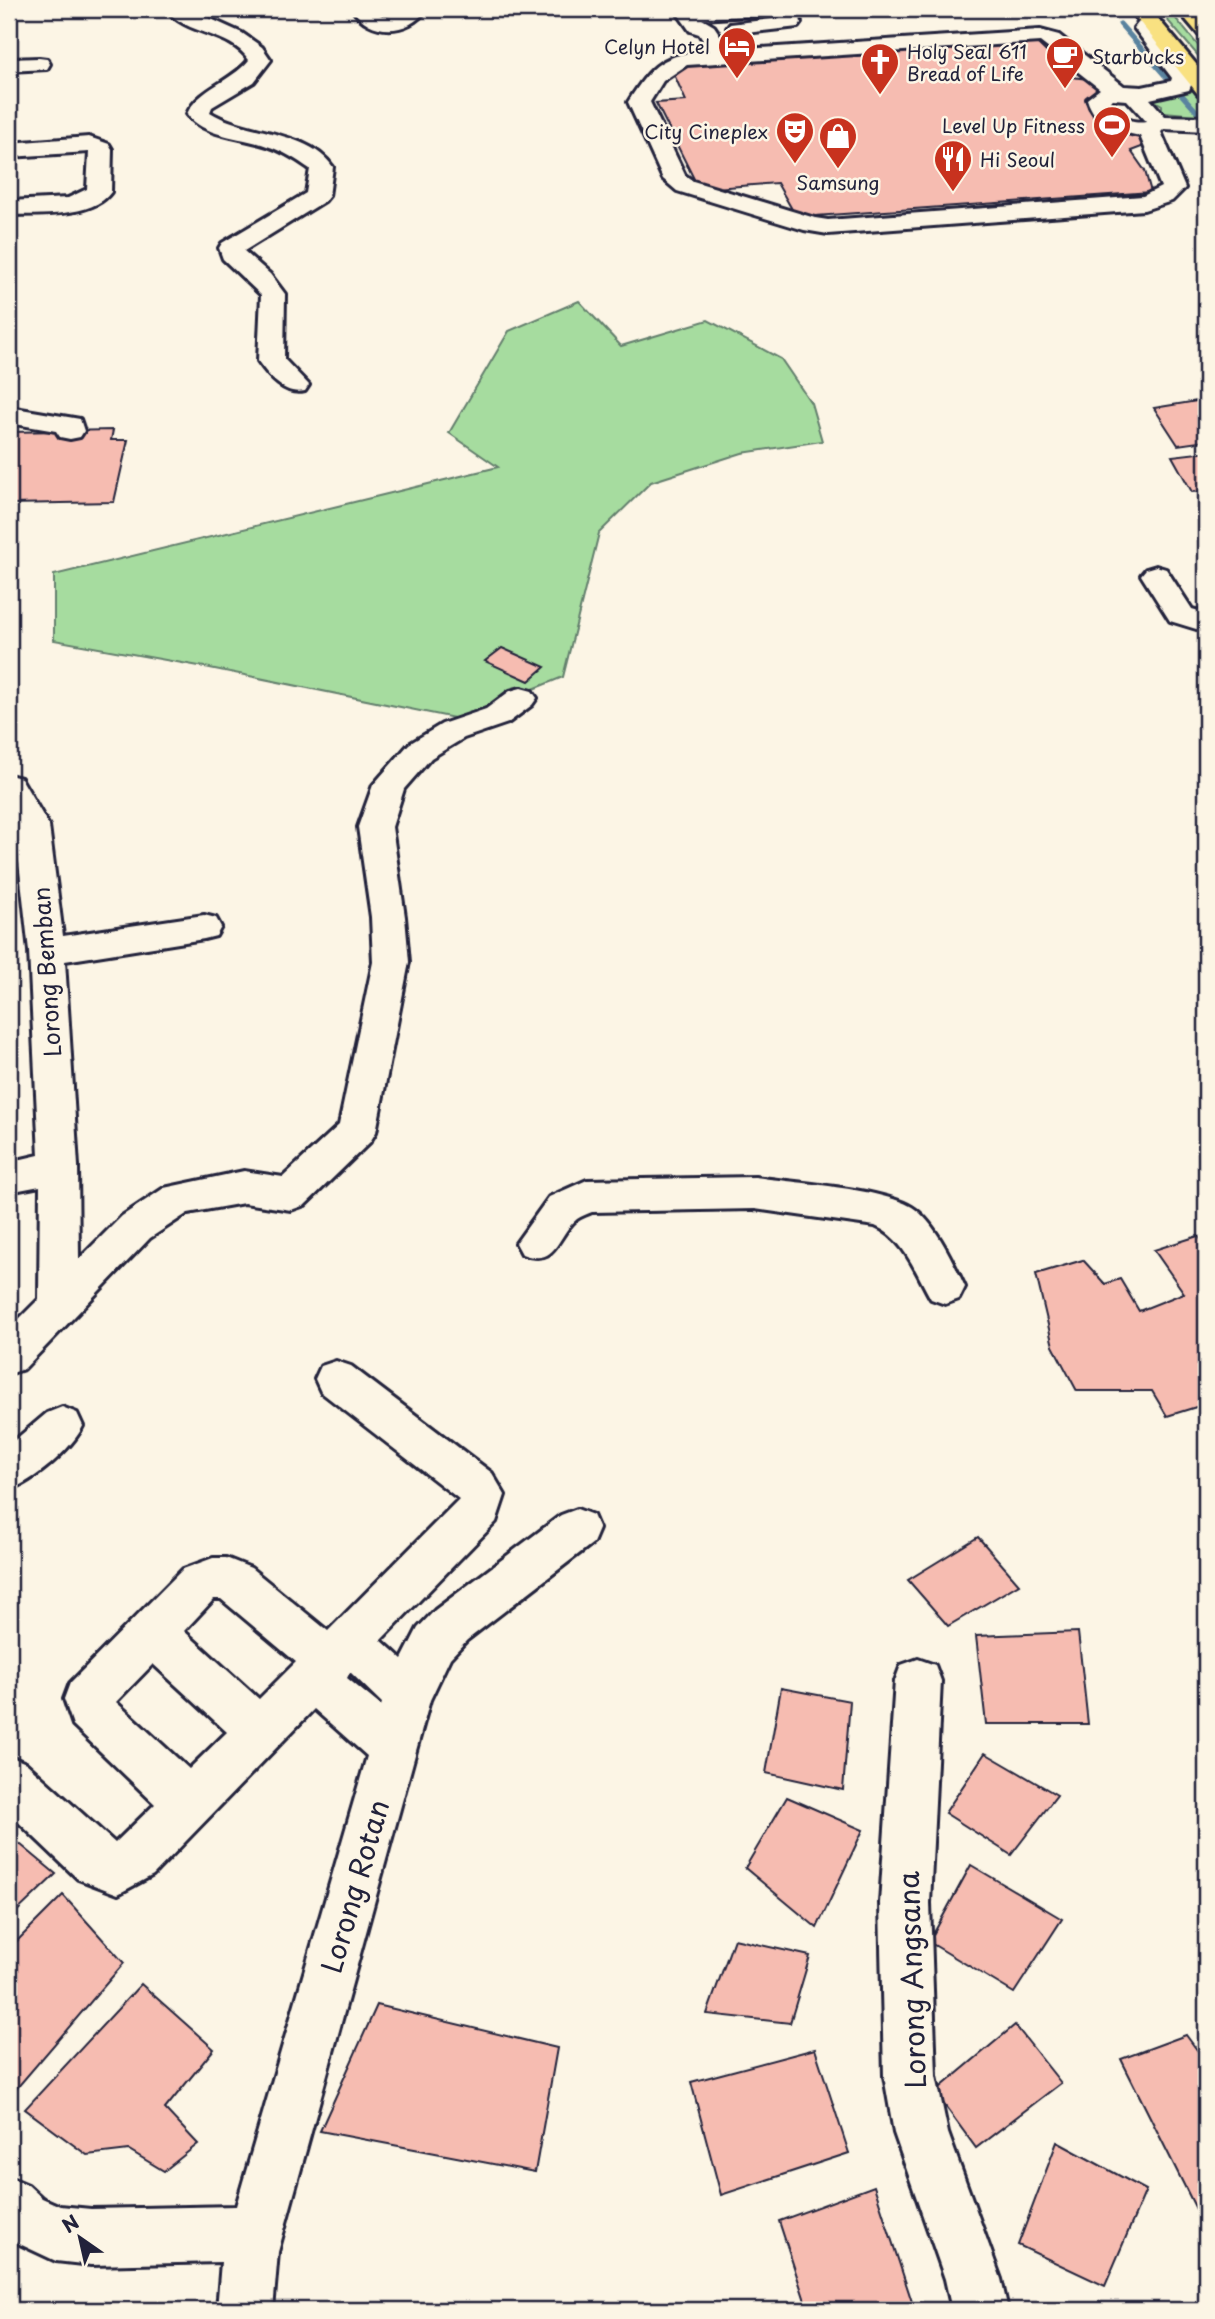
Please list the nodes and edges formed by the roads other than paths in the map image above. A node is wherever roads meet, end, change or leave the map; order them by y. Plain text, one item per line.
1 (176, 9) edge
2 (362, 9) edge
3 (417, 9) edge
4 (763, 9) edge
5 (789, 9) edge
6 (1057, 9) edge
7 (1067, 9) edge
8 (1187, 9) edge
9 (690, 12) edge
10 (1144, 15) edge
11 (707, 30) junction
12 (1206, 31) edge
13 (723, 55) junction
14 (39, 64) dead end
15 (9, 65) edge
16 (1206, 89) edge
17 (1125, 92) junction
18 (1206, 124) edge
19 (1154, 126) junction
20 (9, 150) edge
21 (9, 208) edge
22 (296, 385) dead end
23 (9, 415) edge
24 (70, 431) dead end
25 (1156, 575) dead end
26 (1206, 622) edge
27 (521, 698) dead end
28 (9, 786) edge
29 (204, 927) dead end
30 (47, 951) junction
31 (59, 1166) junction
32 (9, 1177) edge
33 (536, 1243) dead end
34 (945, 1287) dead end
35 (60, 1304) junction
36 (9, 1356) edge
37 (336, 1379) dead end
38 (62, 1426) dead end
39 (9, 1471) edge
40 (577, 1529) dead end
41 (152, 1633) junction
42 (332, 1661) junction
43 (918, 1681) dead end
44 (408, 1696) junction
45 (261, 1732) junction
46 (393, 1748) junction
47 (9, 1780) edge
48 (190, 1803) junction
49 (9, 2204) edge
50 (255, 2233) junction
51 (246, 2310) edge
52 (980, 2310) edge

1 - 22 street
2 - 3 street
4 - 9 street
5 - 11 street
6 - 7 street
8 - 12 highway
9 - 11 street
10 - 16 highway
10 - 17 street
11 - 13 street
13 - 17 street
13 - 19 street
14 - 15 street
17 - 19 street
17 - 19 street
18 - 19 street
20 - 21 street
23 - 24 street
25 - 26 street
27 - 35 street
28 - 30 street, Lorong Bemban
29 - 30 street
30 - 31 street, Lorong Bemban
31 - 32 street
31 - 35 street, Lorong Bemban
33 - 34 street
35 - 36 street
37 - 42 street
38 - 39 street
40 - 44 street, Lorong Rotan
41 - 42 street
41 - 45 street
41 - 48 street
42 - 44 street
42 - 45 street
42 - 46 street
43 - 52 street, Lorong Angsana
44 - 46 street, Lorong Rotan
45 - 48 street
46 - 50 street, Lorong Rotan
47 - 48 street
49 - 50 street
50 - 51 street, Lorong Rotan

